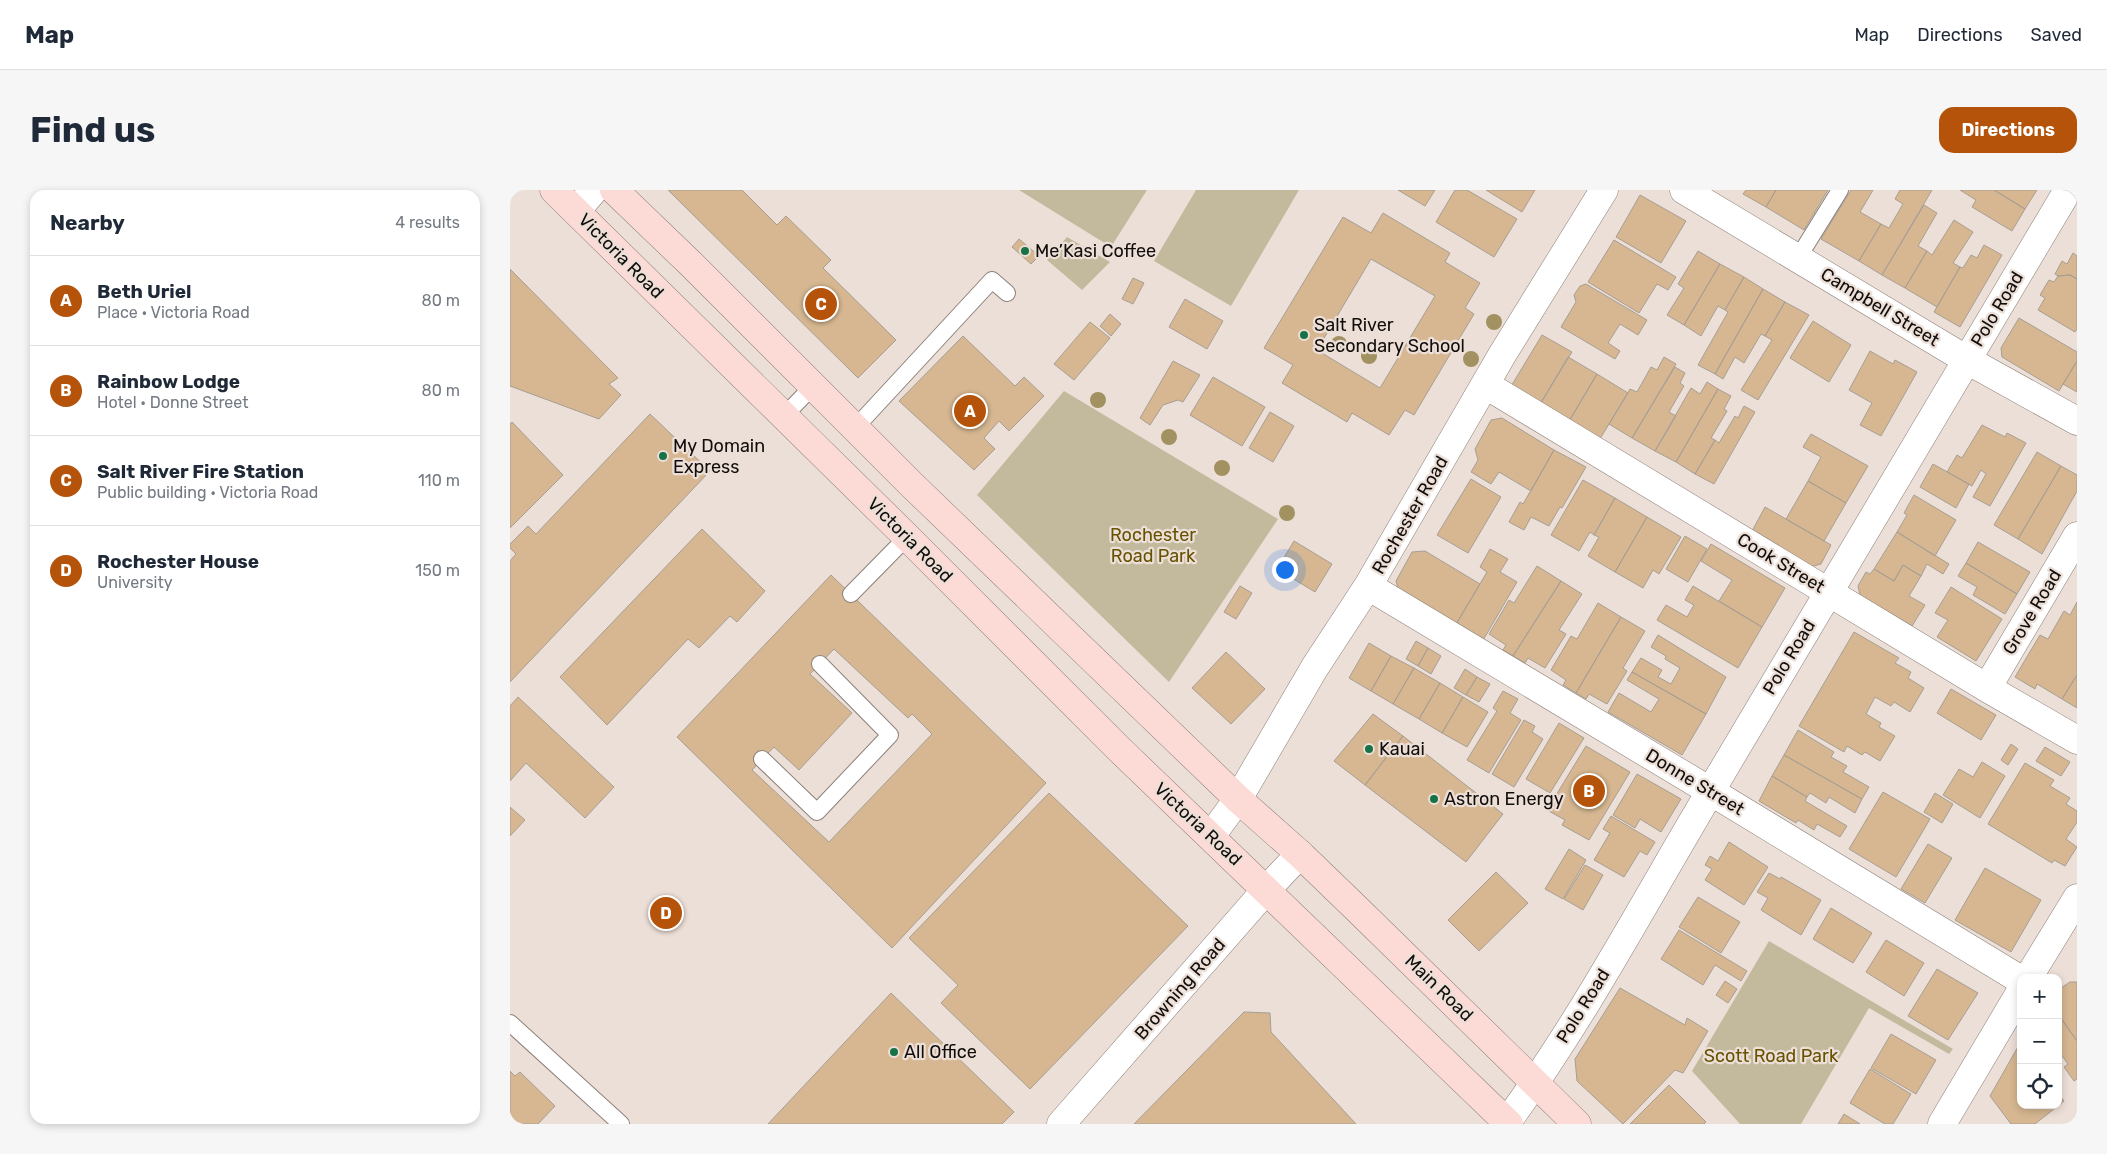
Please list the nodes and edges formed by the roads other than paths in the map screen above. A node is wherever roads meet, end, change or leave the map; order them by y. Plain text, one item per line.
1 (554, 190) edge
2 (594, 190) edge
3 (614, 190) edge
4 (1604, 190) edge
5 (1684, 190) edge
6 (1840, 190) edge
7 (2068, 190) edge
8 (576, 211) junction
9 (1798, 258) junction
10 (1007, 293) dead end
11 (1967, 360) junction
12 (1486, 385) junction
13 (813, 386) junction
14 (784, 416) junction
15 (2077, 421) edge
16 (855, 428) junction
17 (936, 507) junction
18 (2077, 536) edge
19 (907, 537) junction
20 (1368, 586) junction
21 (1828, 592) junction
22 (851, 594) dead end
23 (820, 664) dead end
24 (1986, 688) junction
25 (2077, 740) edge
26 (762, 759) dead end
27 (1710, 791) junction
28 (1238, 799) junction
29 (1211, 836) junction
30 (1300, 854) junction
31 (1267, 889) junction
32 (2073, 916) edge
33 (2031, 974) edge
34 (2017, 978) edge
35 (2017, 998) edge
36 (510, 1023) edge
37 (1536, 1083) junction
38 (1501, 1121) edge
39 (621, 1124) edge
40 (1061, 1124) edge
41 (1577, 1124) edge
42 (1942, 1124) edge

1 - 8 main road, Victoria Road
2 - 8 street
3 - 13 main road
4 - 12 street, Rochester Road
5 - 9 street, Campbell Street
6 - 9 lane
7 - 11 street, Polo Road
8 - 14 main road, Victoria Road
9 - 11 street, Campbell Street
10 - 16 lane
11 - 15 street, Campbell Street
11 - 21 street, Polo Road
12 - 20 street, Rochester Road
12 - 21 street, Cook Street
13 - 14 lane
13 - 16 main road
14 - 19 main road, Victoria Road
16 - 17 main road
17 - 19 main road
17 - 28 main road
18 - 24 street, Grove Road
19 - 22 lane
19 - 29 main road, Victoria Road
20 - 27 street, Donne Street
20 - 28 street, Rochester Road
21 - 24 street, Cook Street
21 - 27 street, Polo Road
23 - 26 lane
24 - 25 street, Cook Street
27 - 34 street, Donne Street
27 - 37 street, Polo Road
28 - 29 street, Rochester Road
28 - 30 main road
29 - 31 main road, Victoria Road
30 - 31 street, Browning Road
30 - 37 main road, Main Road
31 - 38 main road
31 - 40 street, Browning Road
32 - 33 street
35 - 42 street
36 - 39 lane
37 - 38 street, Polo Road
37 - 41 main road, Main Road

